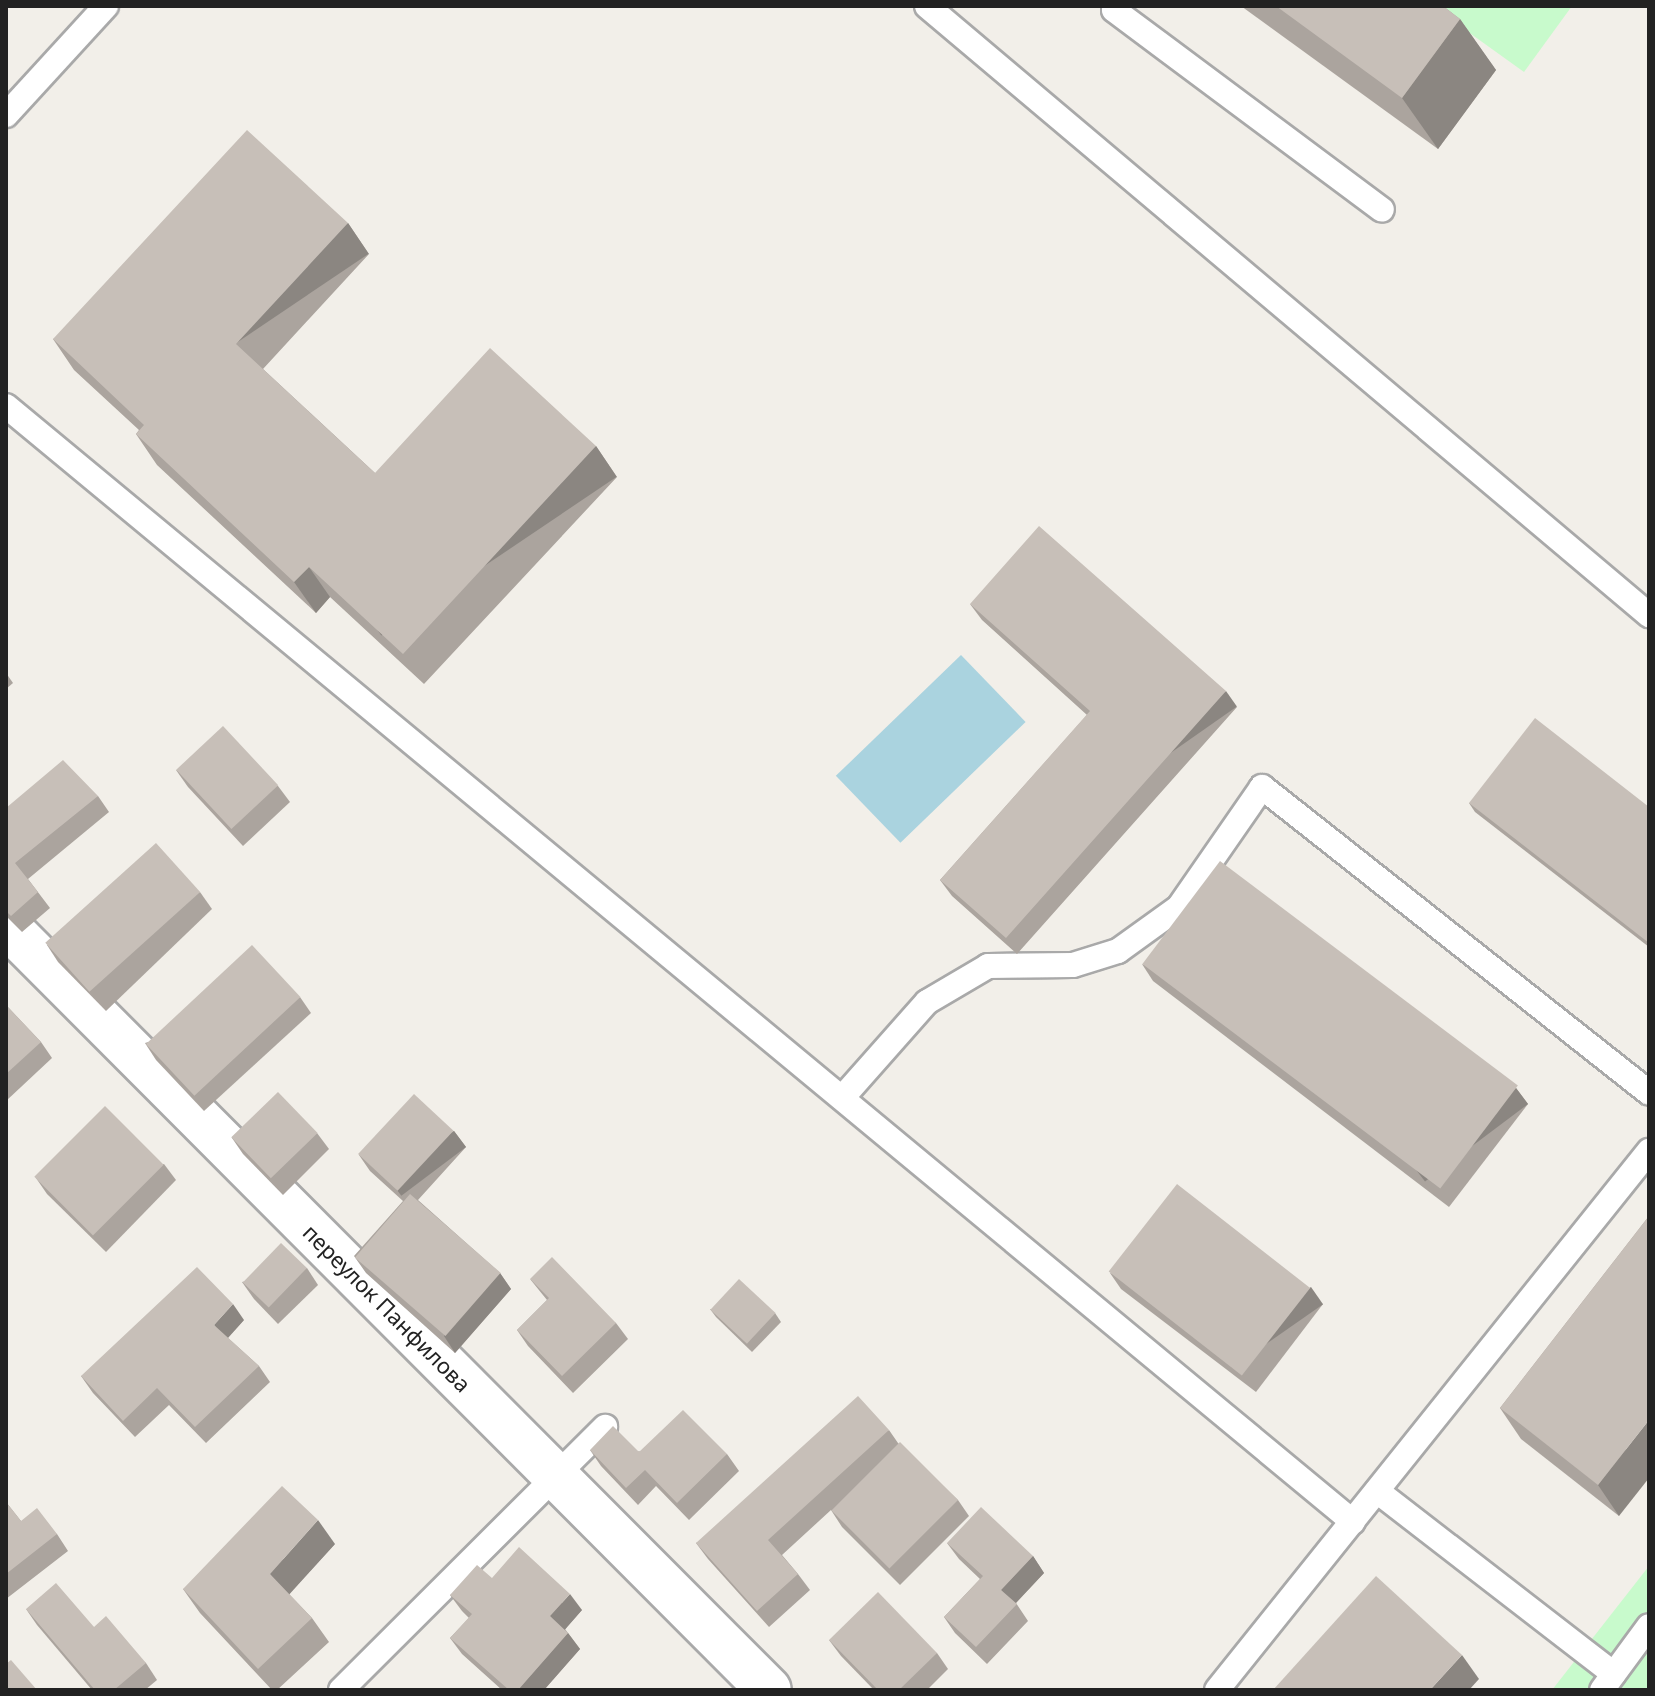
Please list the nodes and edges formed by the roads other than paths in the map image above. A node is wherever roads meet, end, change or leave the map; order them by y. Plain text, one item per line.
1 (106, 6) edge
2 (927, 6) edge
3 (1116, 6) edge
4 (6, 115) edge
5 (1382, 210) dead end
6 (6, 406) edge
7 (1649, 615) edge
8 (6, 925) edge
9 (1649, 1093) edge
10 (842, 1098) junction
11 (1649, 1151) edge
12 (605, 1427) dead end
13 (555, 1476) junction
14 (1377, 1491) junction
15 (1353, 1522) junction
16 (1649, 1626) edge
17 (1608, 1682) edge
18 (341, 1690) edge
19 (769, 1690) edge
20 (1217, 1690) edge

1 - 4 lane
2 - 7 lane
3 - 5 lane
6 - 10 lane
8 - 13 street, переулок Панфилова
9 - 10 lane
10 - 15 lane
11 - 14 lane
12 - 13 lane
13 - 18 lane
13 - 19 street, переулок Панфилова
14 - 15 lane
14 - 17 lane
15 - 20 lane
16 - 17 lane

